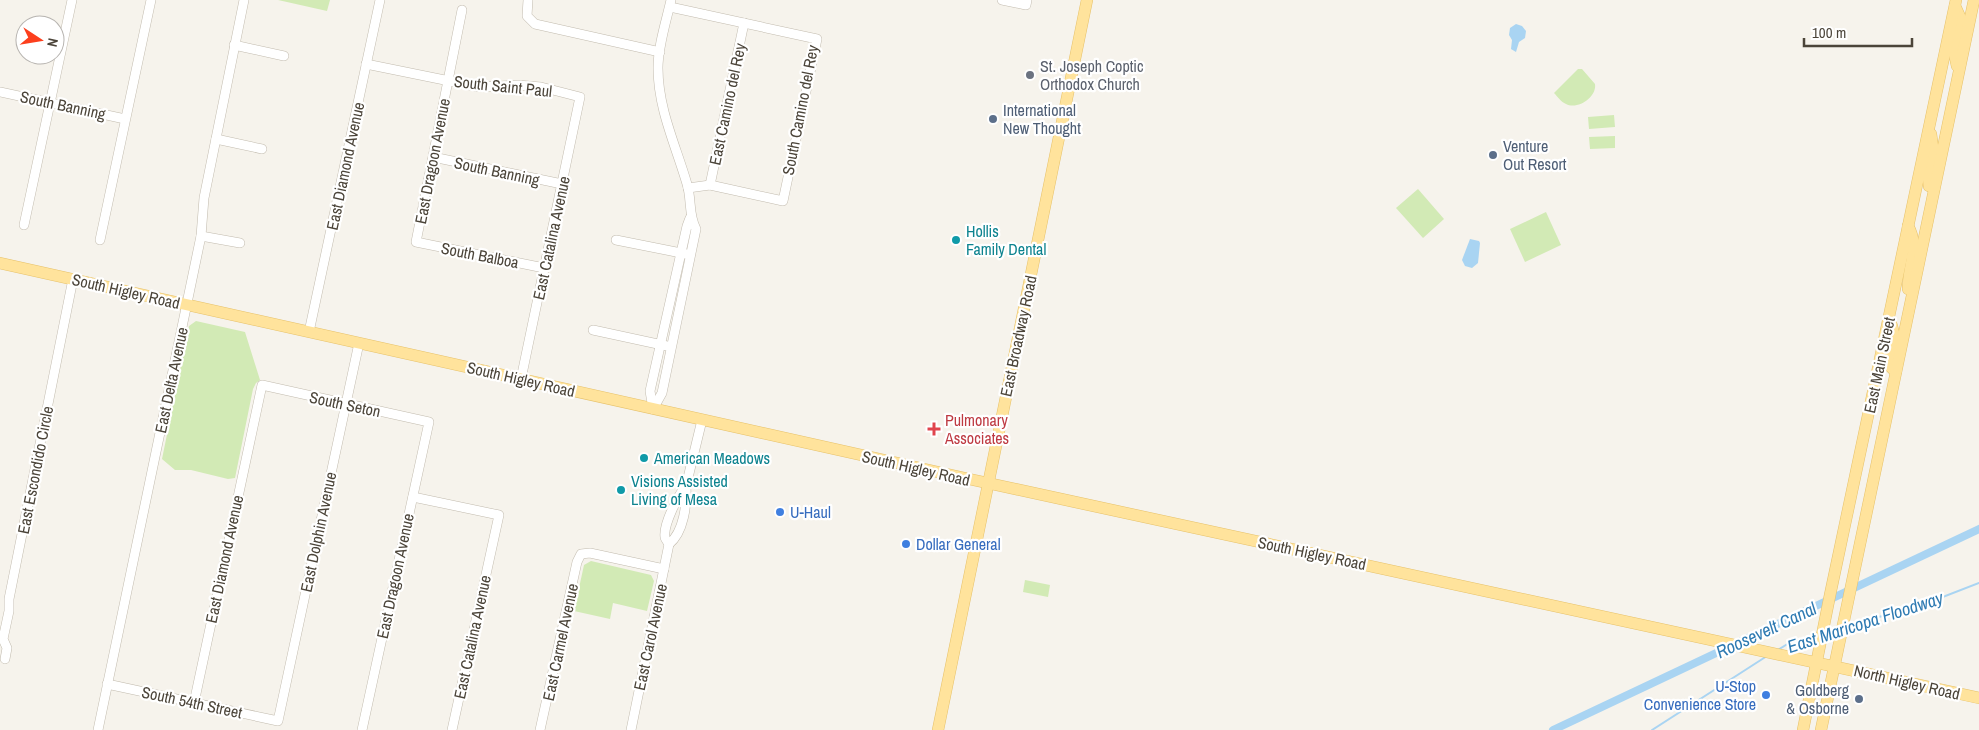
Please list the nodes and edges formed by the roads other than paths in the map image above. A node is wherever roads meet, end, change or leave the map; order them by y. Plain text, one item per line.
1 (72, 0) edge
2 (150, 0) edge
3 (244, 0) edge
4 (380, 0) edge
5 (528, 0) edge
6 (1002, 0) edge
7 (1087, 0) edge
8 (1027, 3) edge
9 (1964, 3) edge
10 (671, 4) edge
11 (462, 10) dead end
12 (744, 23) junction
13 (234, 45) junction
14 (660, 52) junction
15 (284, 56) dead end
16 (366, 64) junction
17 (1959, 73) junction
18 (447, 81) junction
19 (0, 92) edge
20 (580, 97) joint
21 (50, 102) junction
22 (126, 119) junction
23 (1930, 125) junction
24 (216, 139) junction
25 (262, 149) dead end
26 (432, 157) junction
27 (562, 184) junction
28 (710, 185) junction
29 (688, 188) junction
30 (1934, 188) junction
31 (690, 218) junction
32 (24, 225) dead end
33 (1908, 226) junction
34 (201, 236) junction
35 (100, 240) dead end
36 (616, 240) dead end
37 (416, 242) joint
38 (240, 243) dead end
39 (681, 253) junction
40 (691, 255) junction
41 (0, 263) edge
42 (544, 268) junction
43 (73, 279) junction
44 (186, 305) junction
45 (1909, 308) junction
46 (1889, 317) junction
47 (593, 330) dead end
48 (309, 332) junction
49 (359, 343) junction
50 (660, 345) junction
51 (672, 347) junction
52 (1896, 371) junction
53 (521, 379) junction
54 (262, 385) joint
55 (346, 404) junction
56 (653, 409) junction
57 (702, 420) junction
58 (429, 422) joint
59 (988, 483) junction
60 (412, 497) junction
61 (664, 569) junction
62 (5, 659) dead end
63 (1817, 662) junction
64 (1834, 666) junction
65 (107, 684) junction
66 (1979, 698) edge
67 (194, 702) junction
68 (278, 721) joint
69 (98, 730) edge
70 (362, 730) edge
71 (452, 730) edge
72 (540, 730) edge
73 (631, 730) edge
74 (938, 730) edge
75 (1803, 730) edge
76 (1821, 730) edge

1 - 21 street
2 - 22 street
3 - 13 street, East Delta Avenue
4 - 16 street, East Diamond Avenue
5 - 14 street
6 - 8 street
7 - 59 main road, East Broadway Road
9 - 17 main road, East Main Street
9 - 17 main road
9 - 23 main road, East Main Street
10 - 12 street, South Camino del Rey
10 - 14 street, South Camino del Rey
11 - 18 street, East Dragoon Avenue
12 - 28 street, East Camino del Rey
12 - 28 street, South Camino del Rey
13 - 15 street
13 - 24 street, East Delta Avenue
14 - 29 street, South Camino del Rey
16 - 18 street, South Saint Paul
16 - 48 street, East Diamond Avenue
17 - 30 main road, East Main Street
18 - 20 street, South Saint Paul
18 - 26 street, East Dragoon Avenue
19 - 21 street, South Banning
20 - 27 street, East Catalina Avenue
21 - 22 street, South Banning
21 - 32 street
22 - 35 street
23 - 30 main road
23 - 33 main road, East Main Street
24 - 25 street
24 - 34 street, East Delta Avenue
26 - 27 street, South Banning
26 - 37 street, East Dragoon Avenue
27 - 42 street, East Catalina Avenue
28 - 29 street, South Camino del Rey
29 - 31 street, South Camino del Rey
30 - 45 main road, East Main Street
31 - 39 street, South Camino del Rey
31 - 40 street, South Camino del Rey
33 - 45 main road
33 - 46 main road, East Main Street
34 - 38 street
34 - 44 street, East Delta Avenue
36 - 39 street
37 - 42 street, South Balboa
39 - 40 street
39 - 50 street, South Camino del Rey
40 - 51 street, South Camino del Rey
41 - 43 main road, South Higley Road
42 - 53 street, East Catalina Avenue
43 - 44 main road, South Higley Road
43 - 62 street, East Escondido Circle
44 - 48 main road, South Higley Road
44 - 65 street, East Delta Avenue
45 - 52 main road, East Main Street
46 - 52 main road
46 - 63 main road, East Main Street
47 - 50 street
48 - 49 main road, South Higley Road
49 - 53 main road, South Higley Road
49 - 55 street, East Dolphin Avenue
50 - 51 street
50 - 56 street, South Camino del Rey
51 - 56 street, South Camino del Rey
52 - 64 main road, East Main Street
53 - 56 main road, South Higley Road
54 - 55 street, South Seton
54 - 67 street, East Diamond Avenue
55 - 58 street, South Seton
55 - 68 street, East Dolphin Avenue
56 - 57 main road, South Higley Road
57 - 59 main road, South Higley Road
57 - 61 street, East Carol Avenue
58 - 60 street, East Dragoon Avenue
59 - 63 main road, South Higley Road
59 - 74 main road, East Broadway Road
60 - 70 street, East Dragoon Avenue
60 - 71 street, East Catalina Avenue
61 - 72 street, East Carmel Avenue
61 - 73 street, East Carol Avenue
63 - 64 main road, South Higley Road
63 - 75 main road, East Main Street
64 - 66 main road, North Higley Road
64 - 76 main road, East Main Street
65 - 67 street, South 54th Street
65 - 69 street, East Delta Avenue
67 - 68 street, South 54th Street

